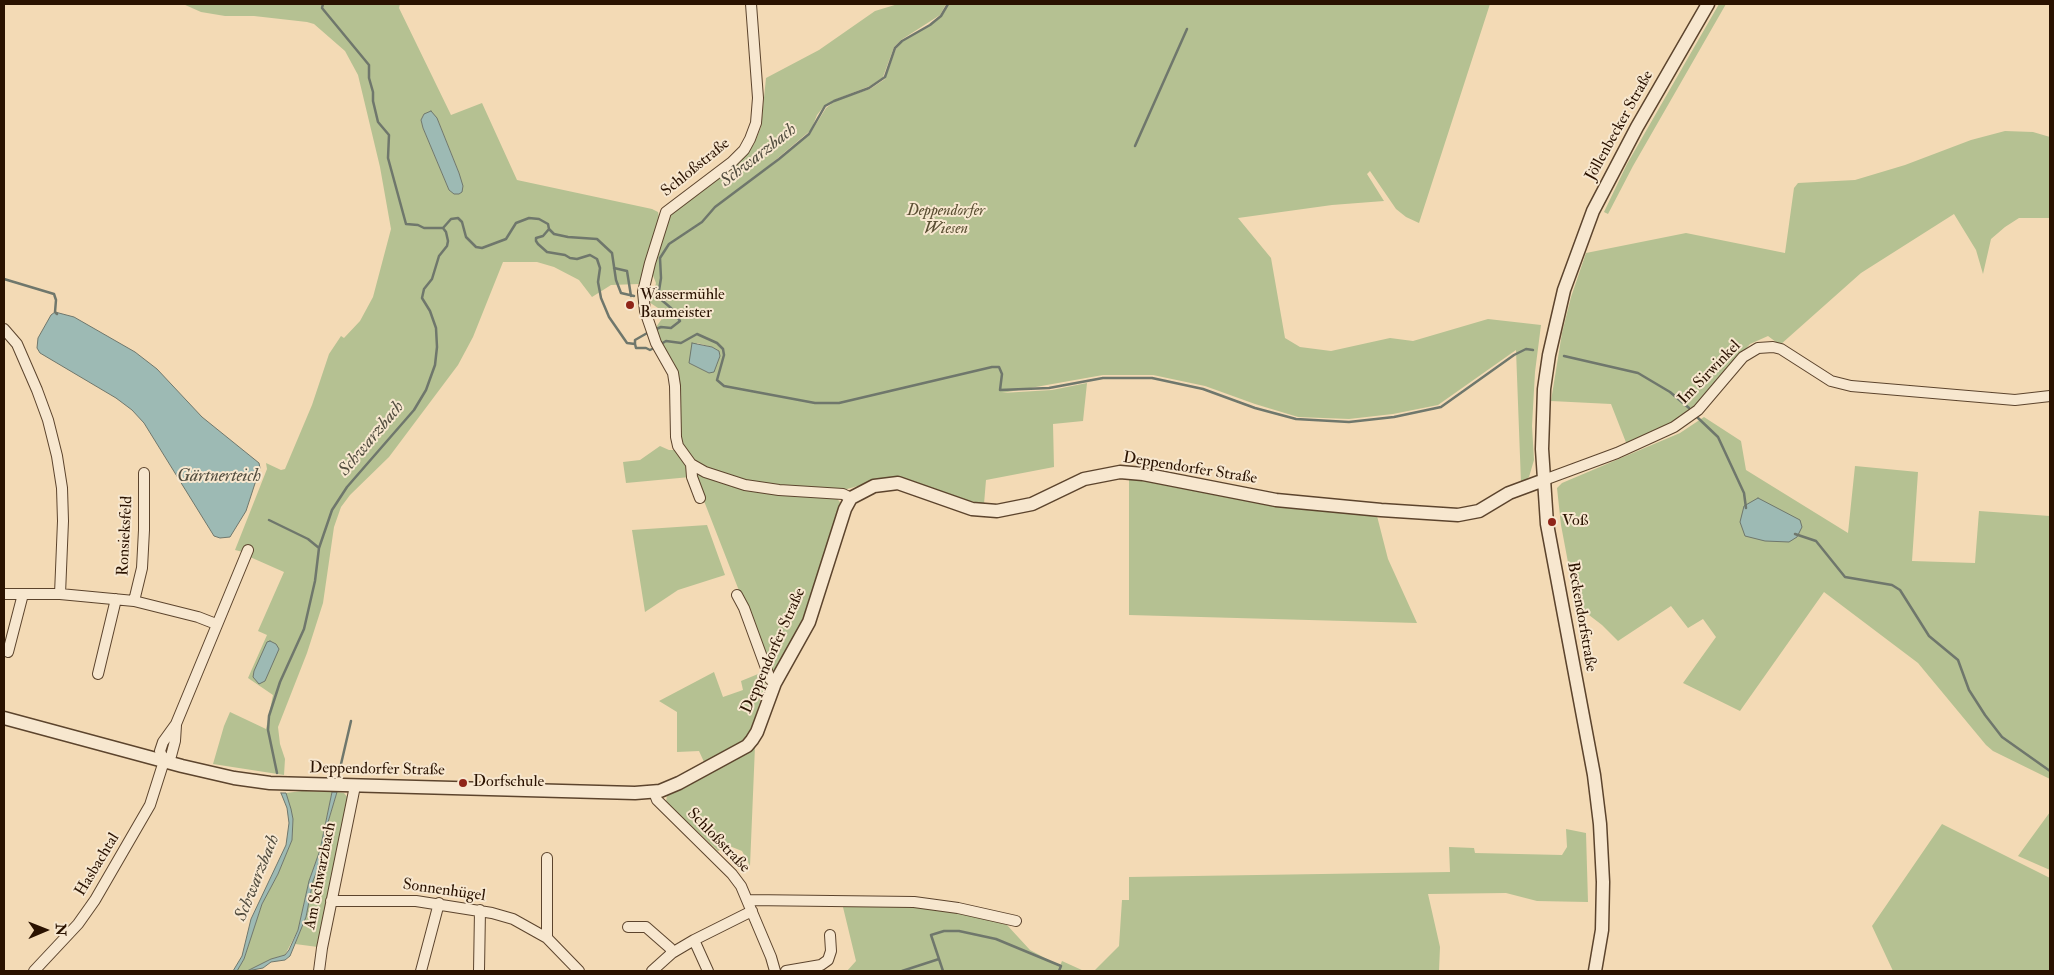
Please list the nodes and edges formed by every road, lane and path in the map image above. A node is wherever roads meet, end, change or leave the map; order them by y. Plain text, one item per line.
1 (751, 4) edge
2 (1708, 4) edge
3 (1570, 269) joint
4 (4, 329) edge
5 (2050, 396) edge
6 (691, 464) junction
7 (144, 473) dead end
8 (1544, 480) junction
9 (700, 498) dead end
10 (851, 498) junction
11 (248, 550) dead end
12 (4, 594) edge
13 (22, 594) junction
14 (60, 594) junction
15 (737, 595) dead end
16 (116, 599) junction
17 (134, 601) junction
18 (216, 624) junction
19 (8, 652) dead end
20 (98, 674) dead end
21 (775, 683) junction
22 (4, 718) edge
23 (164, 761) junction
24 (355, 786) junction
25 (654, 792) junction
26 (547, 858) dead end
27 (748, 900) junction
28 (331, 901) junction
29 (439, 904) junction
30 (480, 910) junction
31 (752, 911) junction
32 (1016, 920) dead end
33 (628, 927) dead end
34 (830, 935) dead end
35 (547, 938) junction
36 (694, 940) junction
37 (672, 953) junction
38 (34, 971) edge
39 (319, 971) edge
40 (420, 971) edge
41 (479, 971) edge
42 (579, 971) edge
43 (652, 971) edge
44 (708, 971) edge
45 (775, 971) edge
46 (786, 971) edge
47 (1595, 971) edge

1 - 6 street, Schloßstraße
2 - 3 street, Jöllenbecker Straße
3 - 8 street, Beckendorfstraße
4 - 14 street
5 - 8 street, Im Sirwinkel
6 - 9 street, Schloßstraße
6 - 10 street, Schloßstraße
7 - 17 street, Ronsieksfeld
8 - 10 street, Deppendorfer Straße
8 - 47 street, Beckendorfstraße
10 - 21 street, Deppendorfer Straße
11 - 18 street
12 - 13 street, Ronsieksfeld
13 - 14 street, Ronsieksfeld
13 - 19 street
14 - 16 street, Ronsieksfeld
15 - 21 street
16 - 17 street, Ronsieksfeld
16 - 20 street, Ronsieksfeld
17 - 18 street, Ronsieksfeld
18 - 23 street
21 - 25 street, Deppendorfer Straße
22 - 23 street, Deppendorfer Straße
23 - 24 street, Deppendorfer Straße
23 - 38 street, Hasbachtal
24 - 25 street, Deppendorfer Straße
24 - 28 street, Am Schwarzbach
25 - 27 street, Schloßstraße
26 - 35 street
27 - 31 street, Schloßstraße
27 - 32 street
28 - 29 street, Sonnenhügel
28 - 39 street, Am Schwarzbach
29 - 30 street, Sonnenhügel
29 - 40 street
30 - 35 street, Sonnenhügel
30 - 41 street
31 - 36 street
31 - 45 street, Schloßstraße
33 - 37 street
34 - 46 street
35 - 42 street, Sonnenhügel
36 - 37 street
36 - 44 street
37 - 43 street

